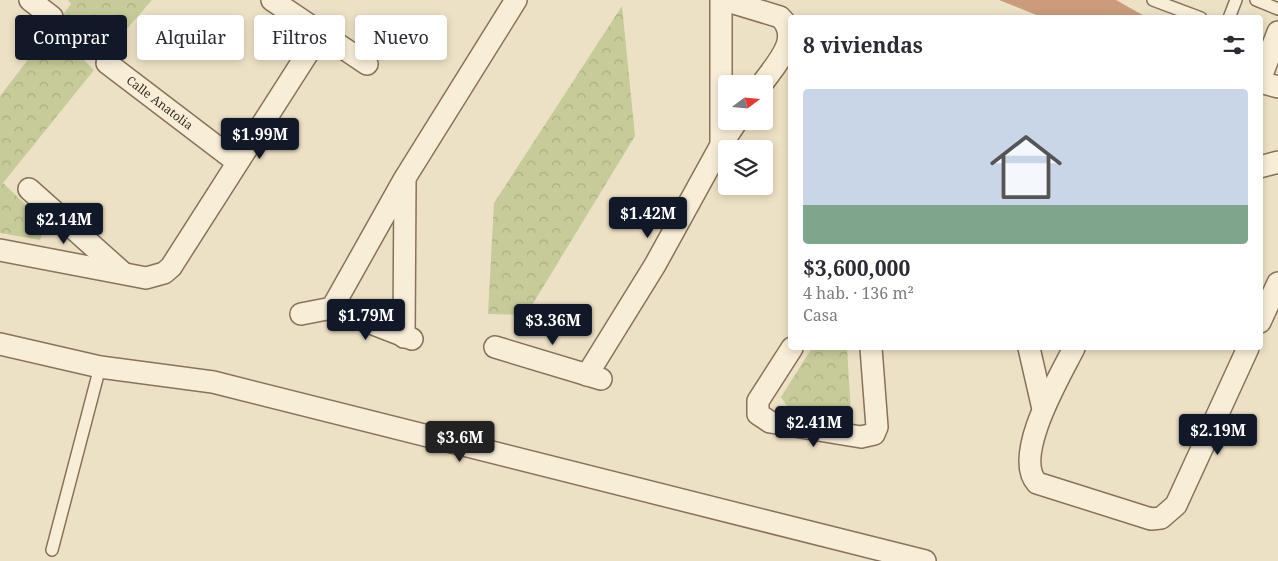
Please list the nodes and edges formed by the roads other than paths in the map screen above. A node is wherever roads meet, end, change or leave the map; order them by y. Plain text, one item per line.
1 (30, 0) edge
2 (272, 0) edge
3 (516, 0) edge
4 (722, 0) edge
5 (1153, 0) edge
6 (1236, 0) edge
7 (1256, 0) edge
8 (1278, 10) edge
9 (49, 15) edge
10 (293, 15) edge
11 (1193, 15) edge
12 (1230, 15) edge
13 (788, 26) edge
14 (1278, 32) edge
15 (788, 44) edge
16 (345, 50) edge
17 (303, 60) edge
18 (107, 63) dead end
19 (368, 64) dead end
20 (1263, 73) edge
21 (768, 75) edge
22 (1263, 82) edge
23 (1278, 87) edge
24 (721, 140) edge
25 (718, 150) edge
26 (237, 162) junction
27 (405, 178) junction
28 (29, 189) dead end
29 (0, 250) edge
30 (123, 273) junction
31 (1278, 282) edge
32 (332, 308) junction
33 (302, 314) dead end
34 (1263, 315) edge
35 (0, 344) edge
36 (495, 347) dead end
37 (791, 350) edge
38 (871, 350) edge
39 (1029, 350) edge
40 (1073, 350) edge
41 (1247, 350) edge
42 (100, 367) junction
43 (1043, 409) junction
44 (52, 550) dead end
45 (925, 561) edge

1 - 9 street
2 - 10 street
3 - 27 street
4 - 13 street
4 - 24 street
5 - 11 lane
6 - 12 lane
7 - 8 lane
14 - 20 street
15 - 21 street
16 - 19 street
17 - 26 street
18 - 26 street, Calle Anatolia
22 - 23 street
25 - 36 street
26 - 30 street
27 - 32 street
27 - 32 street
28 - 30 street
29 - 30 street
31 - 34 street
32 - 33 street
35 - 42 street
37 - 38 street
39 - 43 street
40 - 43 street
41 - 43 street
42 - 44 lane
42 - 45 street

